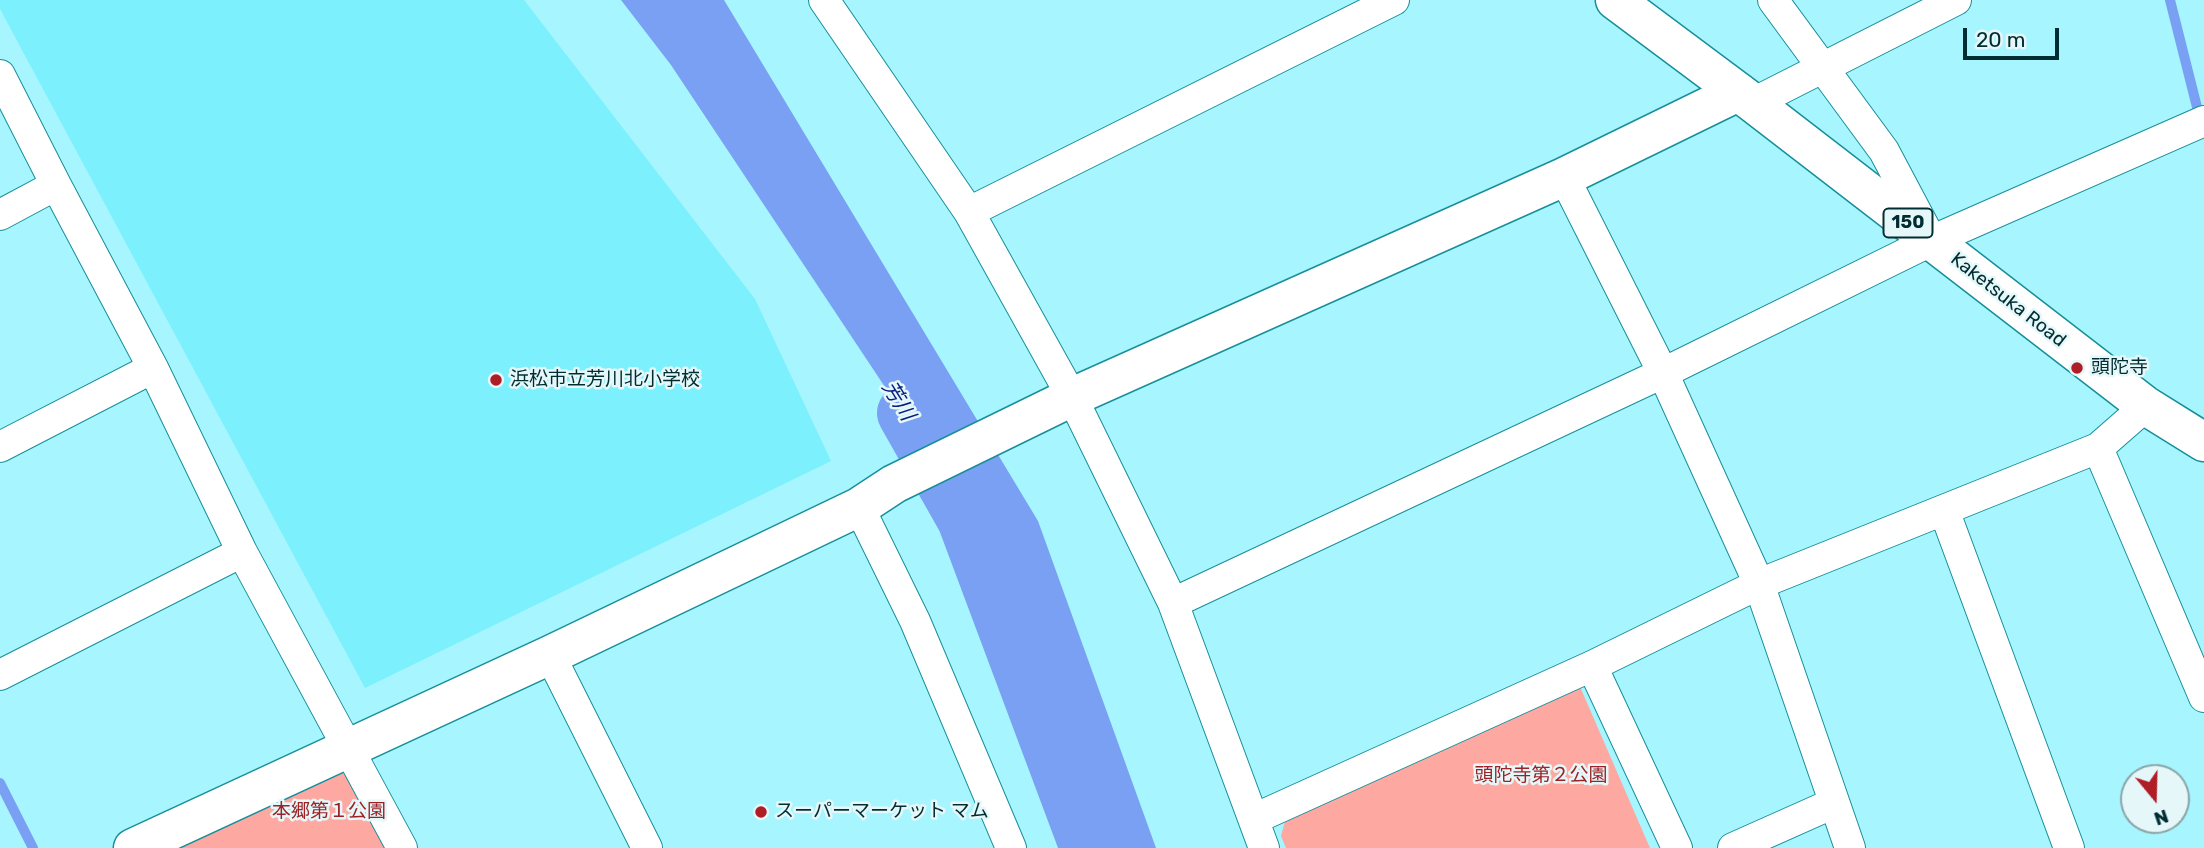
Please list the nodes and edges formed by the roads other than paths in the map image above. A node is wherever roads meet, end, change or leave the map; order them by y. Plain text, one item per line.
1 (1394, 0) edge
2 (1615, 0) edge
3 (1773, 0) edge
4 (1956, 0) edge
5 (829, 1) edge
6 (1822, 66) junction
7 (0, 75) edge
8 (1746, 98) junction
9 (2204, 121) edge
10 (1564, 177) junction
11 (56, 185) junction
12 (969, 212) junction
13 (0, 215) edge
14 (1931, 241) junction
15 (153, 368) junction
16 (1663, 373) junction
17 (1057, 405) junction
18 (2146, 405) junction
19 (2204, 442) edge
20 (0, 447) edge
21 (2098, 448) junction
22 (859, 507) junction
23 (1944, 510) junction
24 (242, 552) junction
25 (1759, 584) junction
26 (1173, 603) junction
27 (550, 655) junction
28 (1592, 666) junction
29 (0, 676) edge
30 (2204, 697) edge
31 (349, 748) junction
32 (1834, 803) junction
33 (1254, 819) junction
34 (133, 848) edge
35 (402, 848) edge
36 (647, 848) edge
37 (1011, 848) edge
38 (1264, 848) edge
39 (1676, 848) edge
40 (1733, 848) edge
41 (1850, 848) edge
42 (2069, 848) edge

1 - 12 street
2 - 8 main road, Kaketsuka Road / 150
3 - 6 street
4 - 6 street
5 - 12 street
6 - 8 street
6 - 14 street
7 - 11 street
8 - 10 main road
8 - 14 main road, Kaketsuka Road / 150
9 - 14 street
10 - 16 street
10 - 17 main road
11 - 13 street
11 - 15 street
12 - 17 street
14 - 16 street
14 - 18 main road, Kaketsuka Road / 150
15 - 20 street
15 - 24 street
16 - 25 street
16 - 26 street
17 - 22 main road
17 - 26 street
18 - 19 main road, Kaketsuka Road / 150
18 - 21 street
21 - 23 street
21 - 30 street
22 - 27 main road
22 - 37 street
23 - 25 street
23 - 42 street
24 - 29 street
24 - 31 street
25 - 28 street
25 - 32 street
26 - 33 street
27 - 31 main road
27 - 36 street
28 - 33 street
28 - 39 street
31 - 34 main road
31 - 35 street
32 - 40 street
32 - 41 street
33 - 38 street

